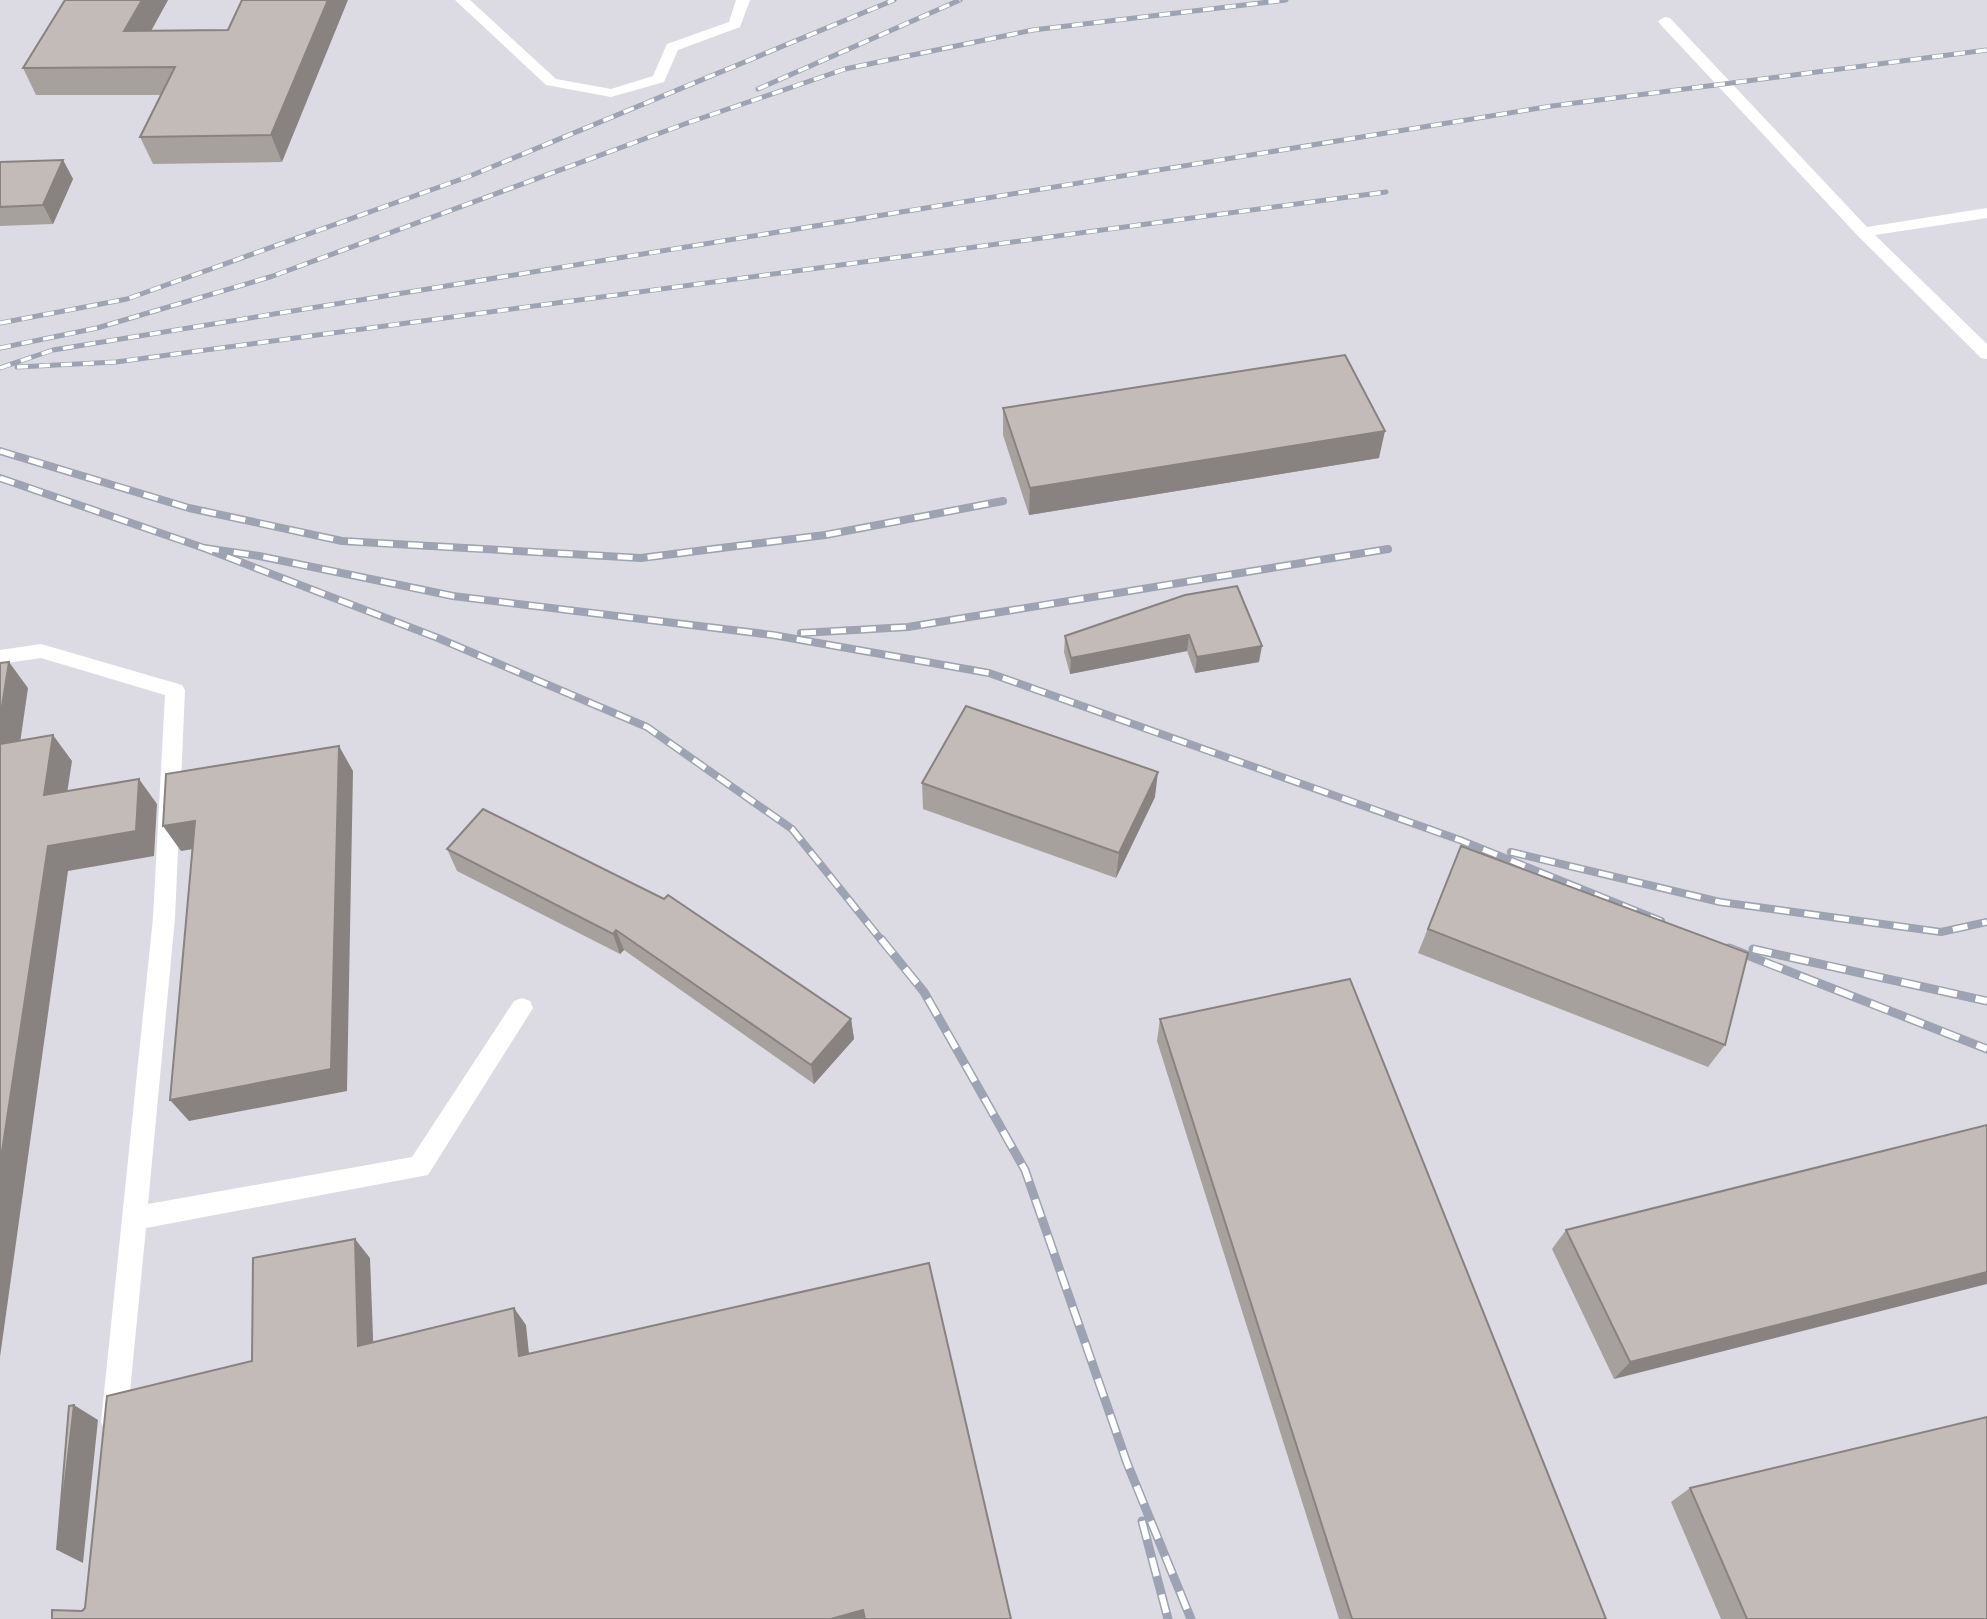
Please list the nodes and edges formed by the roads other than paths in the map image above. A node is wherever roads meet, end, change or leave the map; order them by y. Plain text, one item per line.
1 (462, 0) edge
2 (743, 0) edge
3 (1665, 21) dead end
4 (1987, 213) edge
5 (1863, 232) junction
6 (1984, 348) edge
7 (0, 657) edge
8 (522, 1008) dead end
9 (134, 1217) junction
10 (112, 1439) edge

1 - 2 lane
3 - 5 lane
4 - 5 lane
5 - 6 lane
7 - 9 lane
8 - 9 lane
9 - 10 lane

